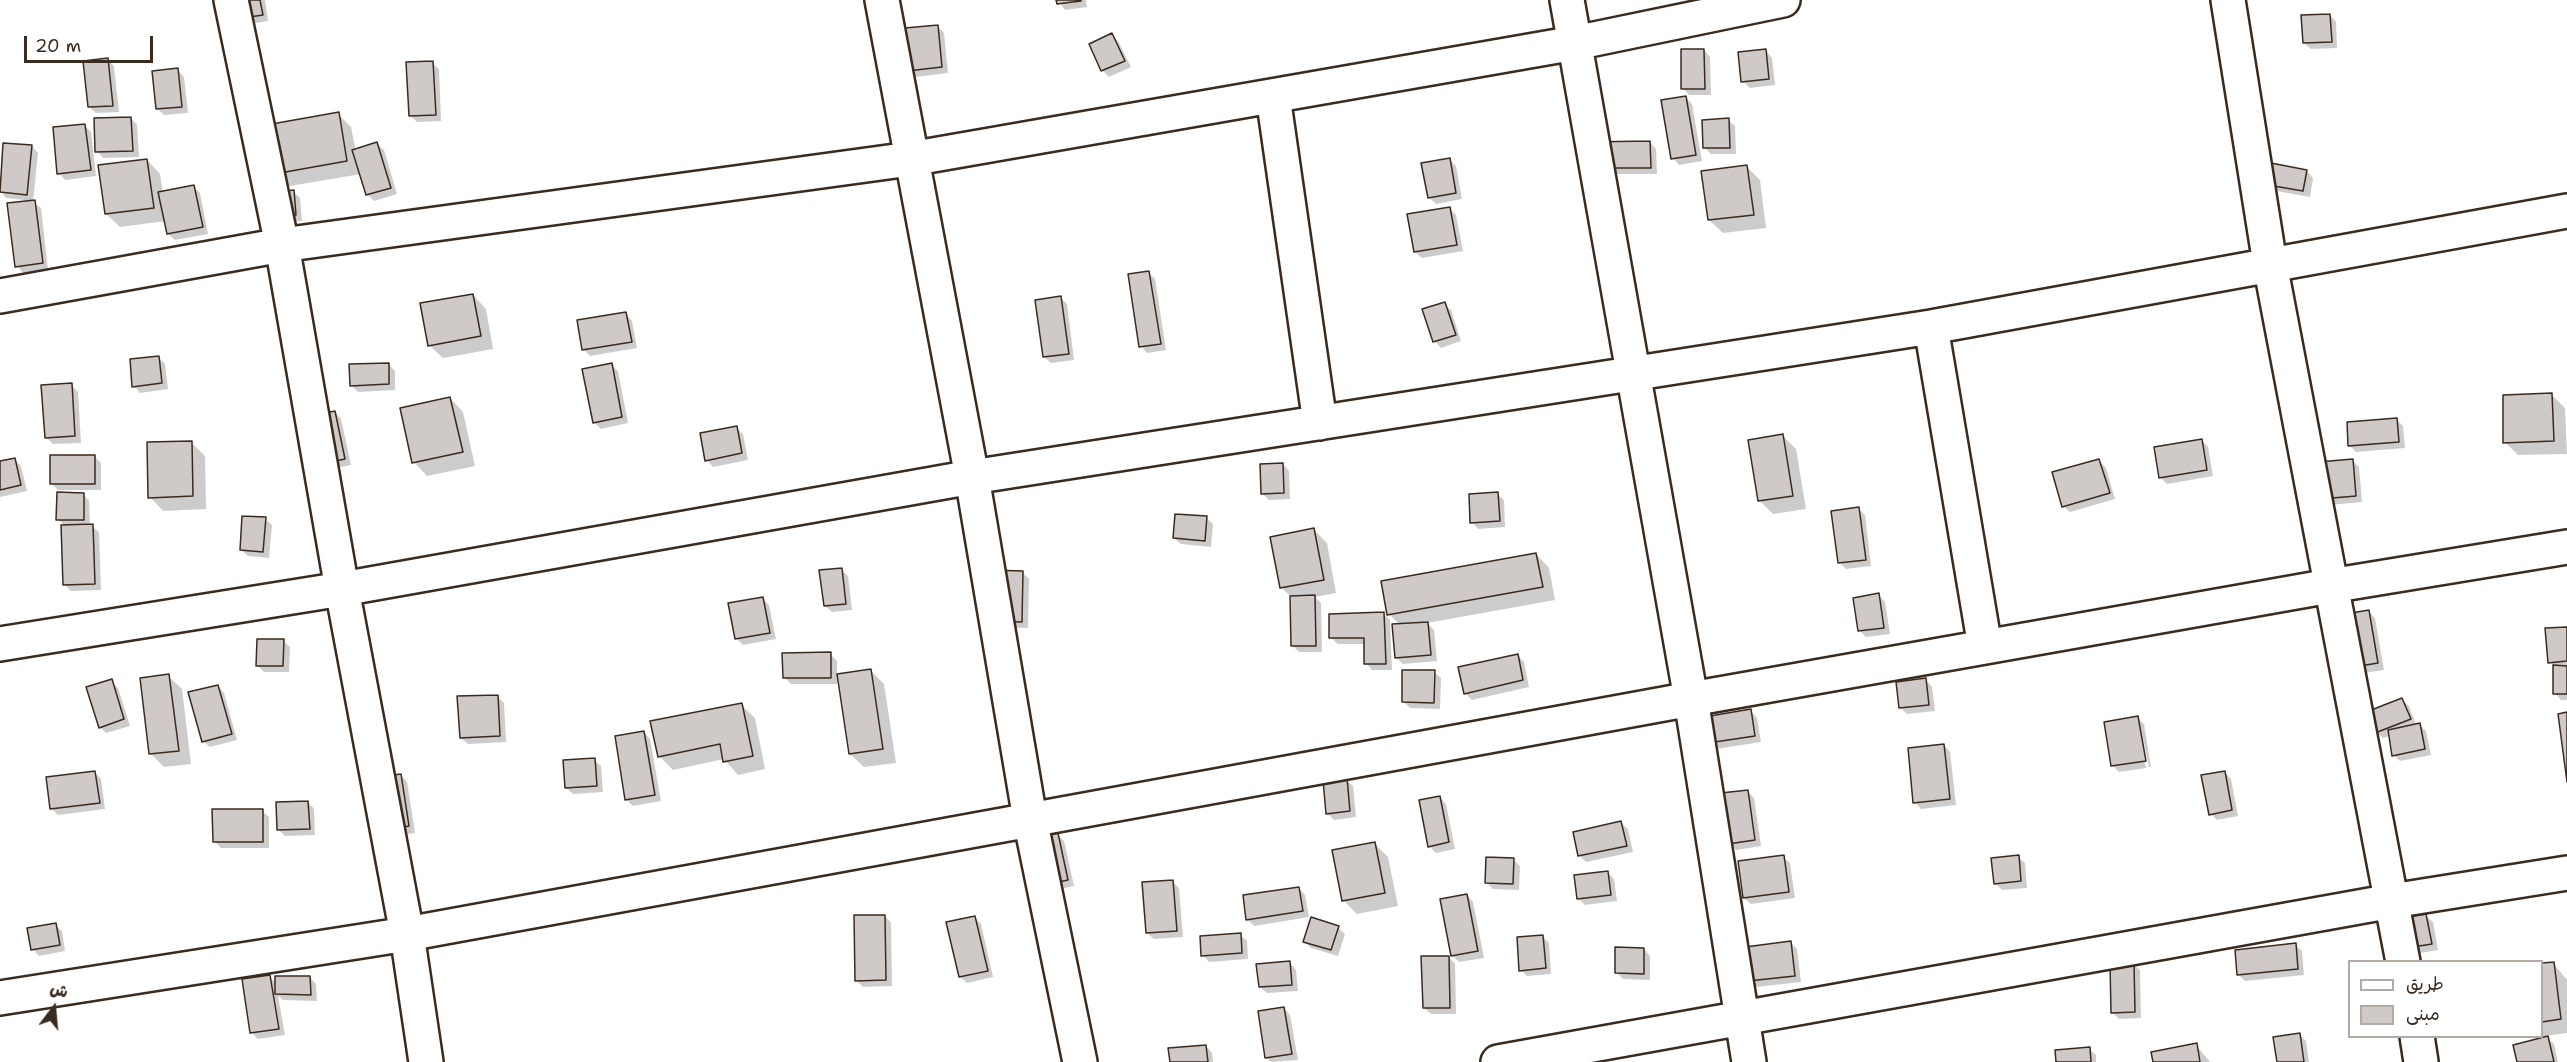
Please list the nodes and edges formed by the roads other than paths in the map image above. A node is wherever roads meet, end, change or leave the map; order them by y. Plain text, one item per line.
1 (231, 0) edge
2 (882, 0) edge
3 (1567, 0) edge
4 (1783, 0) edge
5 (2228, 0) edge
6 (1575, 43) junction
7 (1273, 96) junction
8 (910, 159) junction
9 (2567, 211) edge
10 (282, 245) junction
11 (2270, 264) junction
12 (0, 296) edge
13 (1931, 327) junction
14 (1633, 375) junction
15 (1320, 423) junction
16 (972, 477) junction
17 (2567, 547) edge
18 (2330, 586) junction
19 (342, 589) junction
20 (0, 644) edge
21 (1985, 647) junction
22 (1692, 699) junction
23 (1030, 819) junction
24 (2567, 873) edge
25 (2392, 901) junction
26 (407, 934) junction
27 (2403, 960) edge
28 (0, 998) edge
29 (1742, 1017) junction
30 (2417, 1038) edge
31 (426, 1062) edge
32 (1080, 1062) edge
33 (1498, 1062) edge
34 (1749, 1062) edge
35 (2421, 1062) edge

1 - 10 street
2 - 8 street
3 - 6 street
4 - 6 street
5 - 11 street
6 - 7 street
6 - 14 street
7 - 8 street
7 - 15 street
8 - 10 street
8 - 16 street
9 - 11 street
10 - 12 street
10 - 19 street
11 - 13 street
11 - 18 street
13 - 14 street
13 - 21 street
14 - 15 street
14 - 22 street
15 - 16 street
16 - 19 street
16 - 23 street
17 - 18 street
18 - 21 street
18 - 25 street
19 - 20 street
19 - 26 street
21 - 22 street
22 - 23 street
22 - 29 street
23 - 26 street
23 - 32 street
24 - 25 street
25 - 27 street
25 - 29 street
26 - 28 street
26 - 31 street
29 - 33 street
29 - 34 street
30 - 35 street

